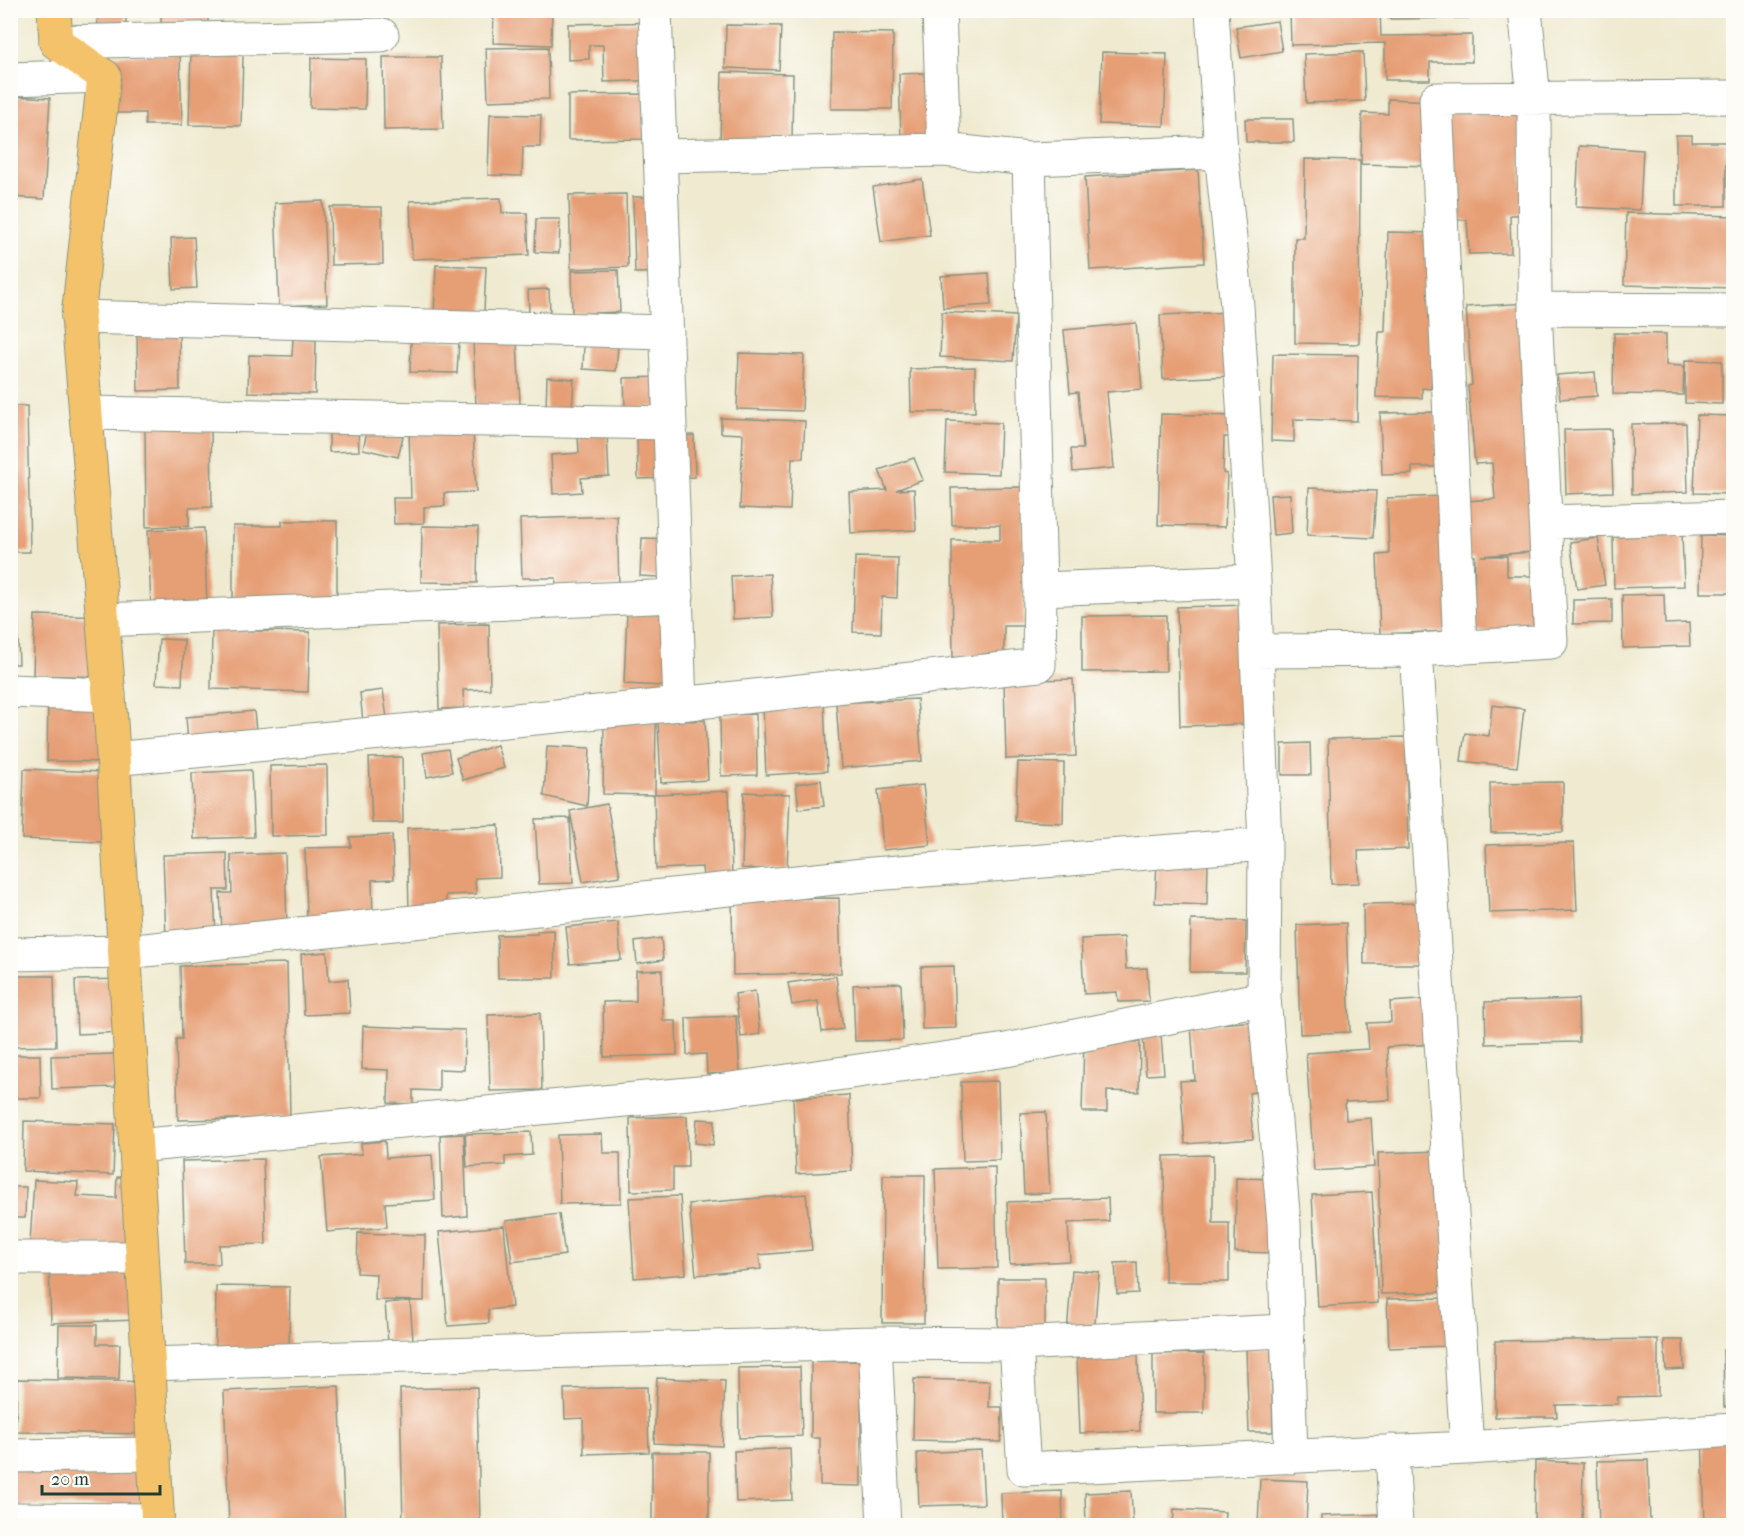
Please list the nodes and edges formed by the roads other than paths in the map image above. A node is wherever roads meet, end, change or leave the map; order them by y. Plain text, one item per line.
1 (655, 10) edge
2 (939, 10) edge
3 (1212, 10) edge
4 (1525, 10) edge
5 (55, 26) edge
6 (382, 35) dead end
7 (104, 76) junction
8 (10, 79) edge
9 (1734, 97) edge
10 (1534, 99) junction
11 (944, 150) junction
12 (1221, 152) junction
13 (661, 156) junction
14 (1029, 159) junction
15 (1535, 309) junction
16 (1734, 310) edge
17 (78, 317) junction
18 (667, 332) junction
19 (86, 413) junction
20 (670, 423) junction
21 (1734, 517) edge
22 (1545, 522) junction
23 (1254, 582) junction
24 (1040, 589) junction
25 (676, 596) junction
26 (103, 620) junction
27 (1460, 647) junction
28 (1416, 650) junction
29 (1257, 651) junction
30 (10, 691) edge
31 (109, 695) junction
32 (680, 704) junction
33 (113, 759) junction
34 (1265, 844) junction
35 (126, 952) junction
36 (10, 954) edge
37 (1264, 998) junction
38 (136, 1146) junction
39 (10, 1258) edge
40 (142, 1258) junction
41 (1286, 1330) junction
42 (875, 1343) junction
43 (1016, 1344) junction
44 (148, 1364) junction
45 (1734, 1430) edge
46 (1467, 1448) junction
47 (1392, 1451) junction
48 (154, 1454) junction
49 (10, 1456) edge
50 (1291, 1457) junction
51 (10, 1519) edge
52 (158, 1523) edge
53 (884, 1526) edge
54 (1396, 1526) edge

1 - 13 street
2 - 11 street
3 - 12 street
4 - 10 street
5 - 6 street
5 - 7 main road
7 - 8 street
7 - 17 main road
9 - 10 street
10 - 15 street
10 - 27 street
11 - 13 street
11 - 14 street
12 - 14 street
12 - 23 street
13 - 18 street
14 - 24 street
15 - 16 street
15 - 22 street
17 - 18 street
17 - 19 main road
18 - 20 street
19 - 20 street
19 - 26 main road
20 - 25 street
21 - 22 street
22 - 27 street
23 - 24 street
23 - 29 street
24 - 32 street
25 - 26 street
25 - 32 street
26 - 31 main road
27 - 28 street
28 - 29 street
28 - 46 street
29 - 34 street
30 - 31 street
31 - 33 main road
32 - 33 street
33 - 35 main road
34 - 35 street
34 - 37 street
35 - 36 street
35 - 38 main road
37 - 38 street
37 - 41 street
38 - 40 main road
39 - 40 street
40 - 44 main road
41 - 43 street
41 - 50 street
42 - 43 street
42 - 44 street
42 - 53 street
43 - 50 street
44 - 48 main road
45 - 46 street
46 - 47 street
47 - 50 street
47 - 54 street
48 - 49 street
48 - 52 main road
51 - 52 street

